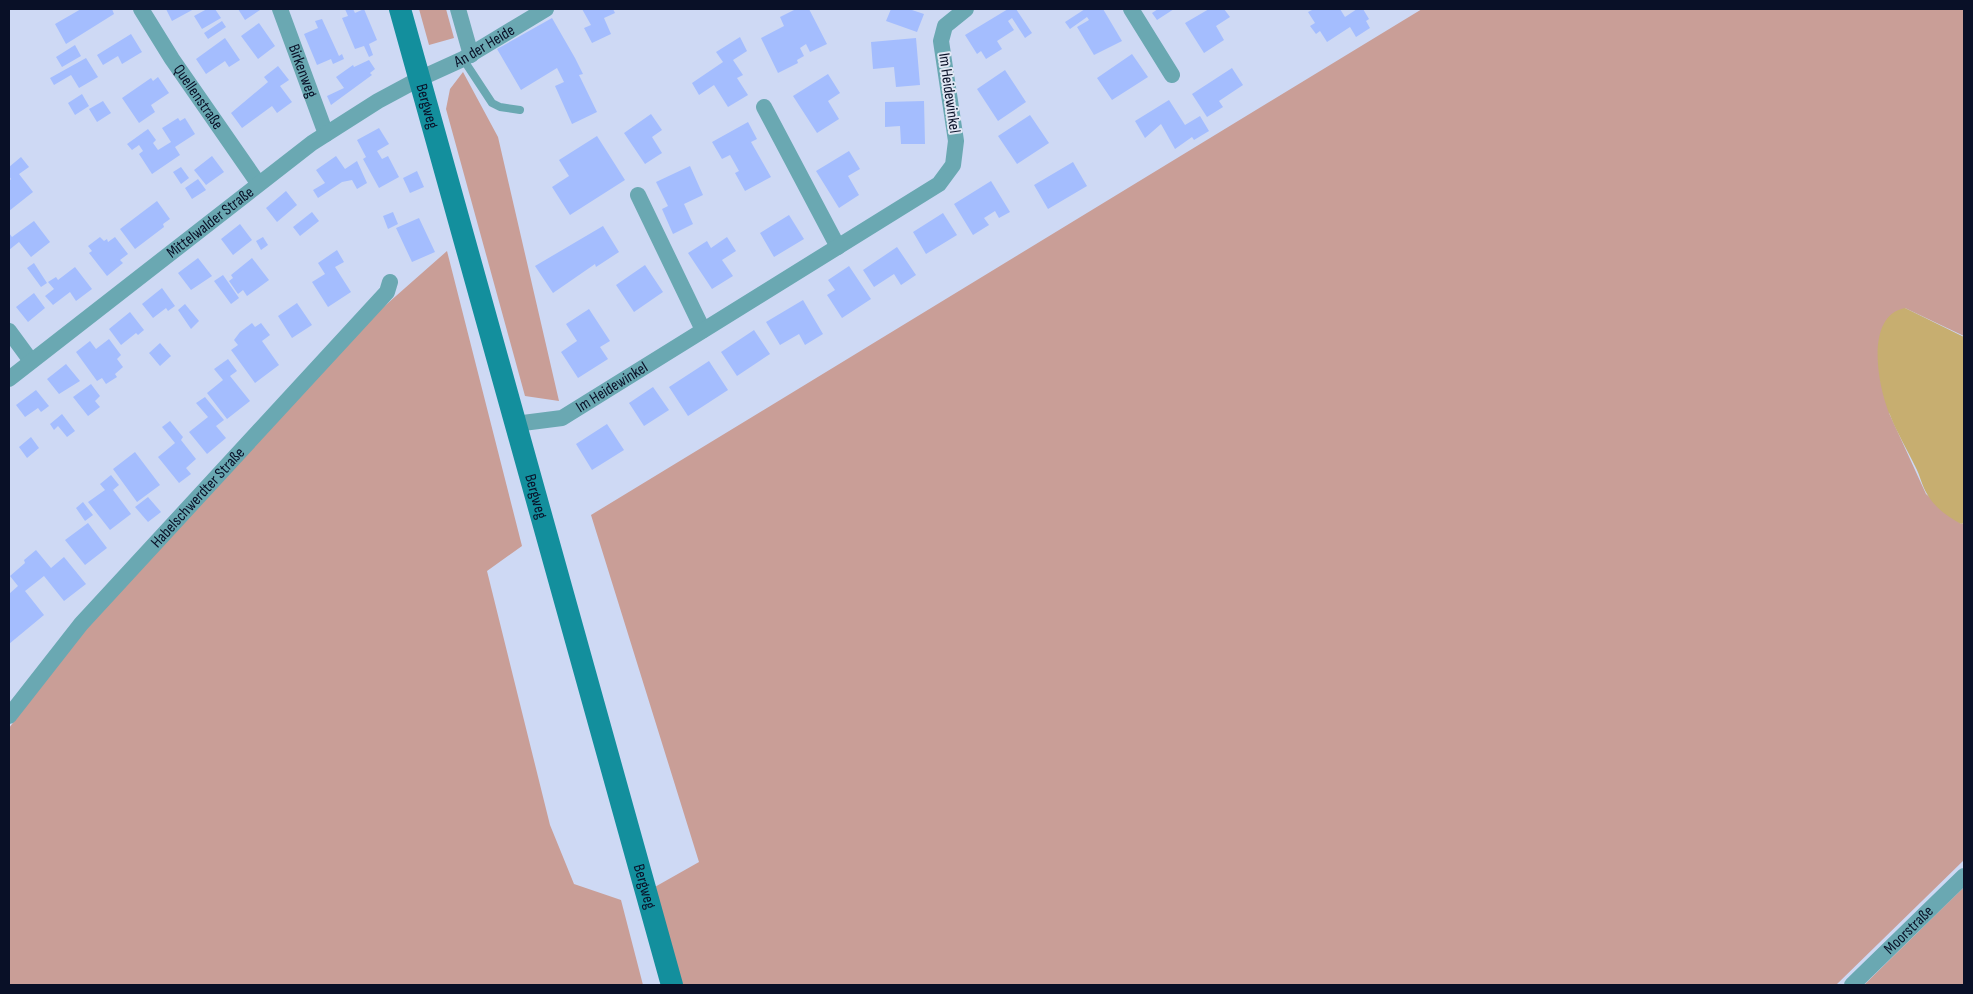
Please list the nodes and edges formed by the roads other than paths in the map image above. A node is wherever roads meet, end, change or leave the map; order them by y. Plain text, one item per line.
1 (141, 9) edge
2 (280, 9) edge
3 (400, 9) edge
4 (458, 9) edge
5 (546, 9) edge
6 (966, 9) edge
7 (1131, 9) edge
8 (467, 57) junction
9 (1172, 75) dead end
10 (419, 78) junction
11 (764, 107) dead end
12 (520, 110) dead end
13 (326, 134) junction
14 (258, 183) junction
15 (638, 195) dead end
16 (838, 247) junction
17 (390, 282) dead end
18 (703, 330) junction
19 (9, 331) edge
20 (31, 361) junction
21 (9, 379) edge
22 (515, 424) junction
23 (9, 716) edge
24 (1964, 876) edge
25 (672, 985) edge
26 (1852, 985) edge

1 - 14 street, Quellenstraße
2 - 13 street, Birkenweg
3 - 10 main road, Bergweg
4 - 8 street
5 - 8 street, An der Heide
6 - 16 street, Im Heidewinkel
7 - 9 street
8 - 10 street, An der Heide
8 - 12 lane
10 - 13 street, Mittelwalder Straße
10 - 22 main road, Bergweg
11 - 16 street
13 - 14 street, Mittelwalder Straße
14 - 20 street, Mittelwalder Straße
15 - 18 street
16 - 18 street, Im Heidewinkel
17 - 23 street, Habelschwerdter Straße
18 - 22 street, Im Heidewinkel
19 - 20 street
20 - 21 street, Mittelwalder Straße
22 - 25 main road, Bergweg
24 - 26 street, Moorstraße

